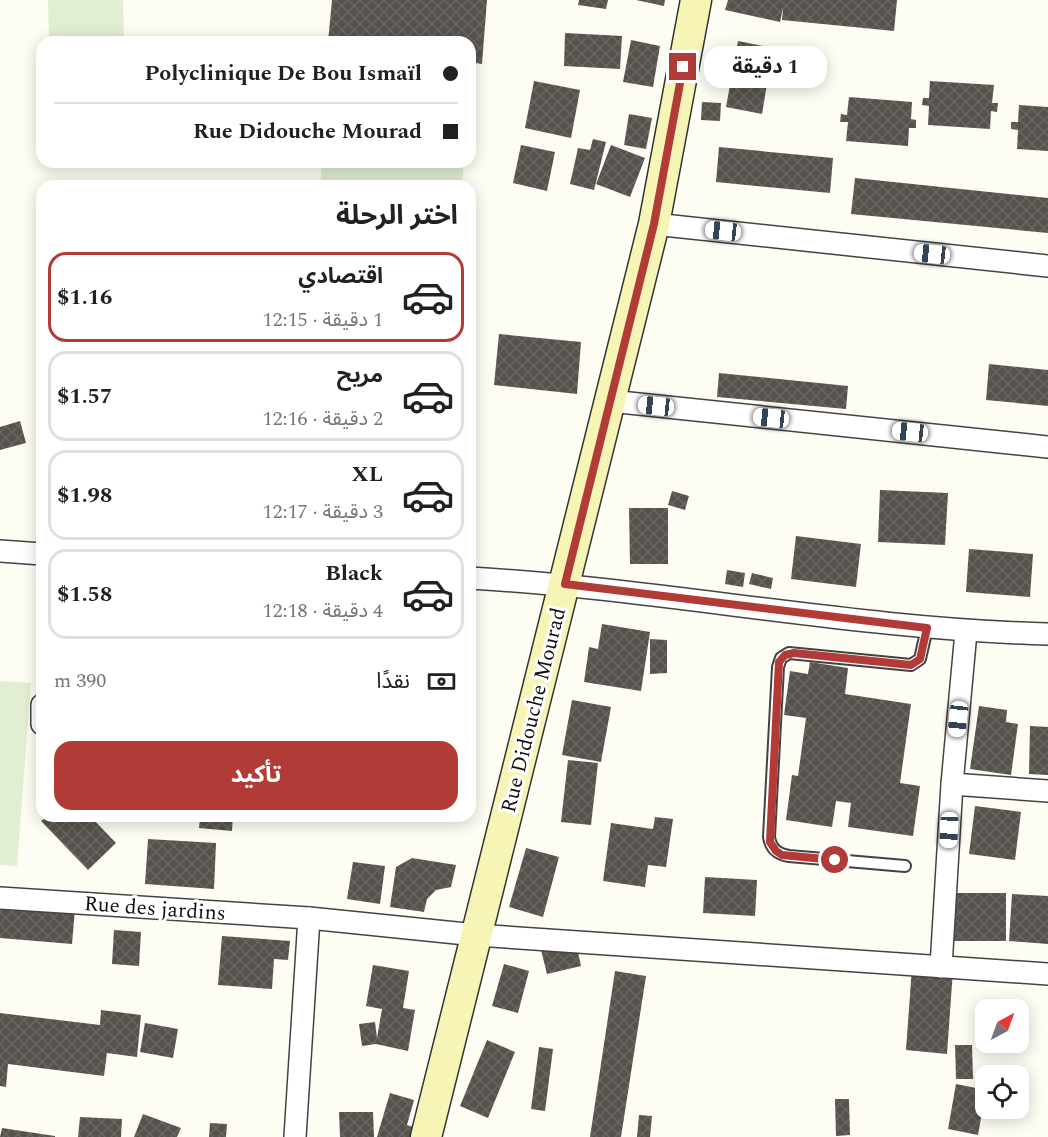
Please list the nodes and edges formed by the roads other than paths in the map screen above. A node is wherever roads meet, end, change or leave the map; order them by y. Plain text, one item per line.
1 (696, 0) edge
2 (654, 224) junction
3 (1048, 266) edge
4 (610, 401) junction
5 (1048, 447) edge
6 (0, 551) edge
7 (36, 554) edge
8 (476, 578) edge
9 (565, 584) junction
10 (927, 628) junction
11 (966, 632) junction
12 (1048, 634) edge
13 (952, 784) junction
14 (1048, 791) edge
15 (905, 866) dead end
16 (0, 898) edge
17 (309, 918) junction
18 (477, 935) junction
19 (941, 967) junction
20 (1048, 974) edge
21 (295, 1137) edge
22 (426, 1137) edge

1 - 2 main road, Rue Didouche Mourad
2 - 3 street
2 - 4 main road, Rue Didouche Mourad
4 - 5 street
4 - 9 main road, Rue Didouche Mourad
6 - 7 street
8 - 9 street
9 - 10 street
9 - 18 main road, Rue Didouche Mourad
10 - 11 street
10 - 15 lane
11 - 12 street
11 - 13 street
13 - 14 street
13 - 19 street
16 - 17 street, Rue des jardins
17 - 18 street, Rue des jardins
17 - 21 street
18 - 19 street, Rue des jardins
18 - 22 main road, Rue Didouche Mourad
19 - 20 street, Rue des jardins

